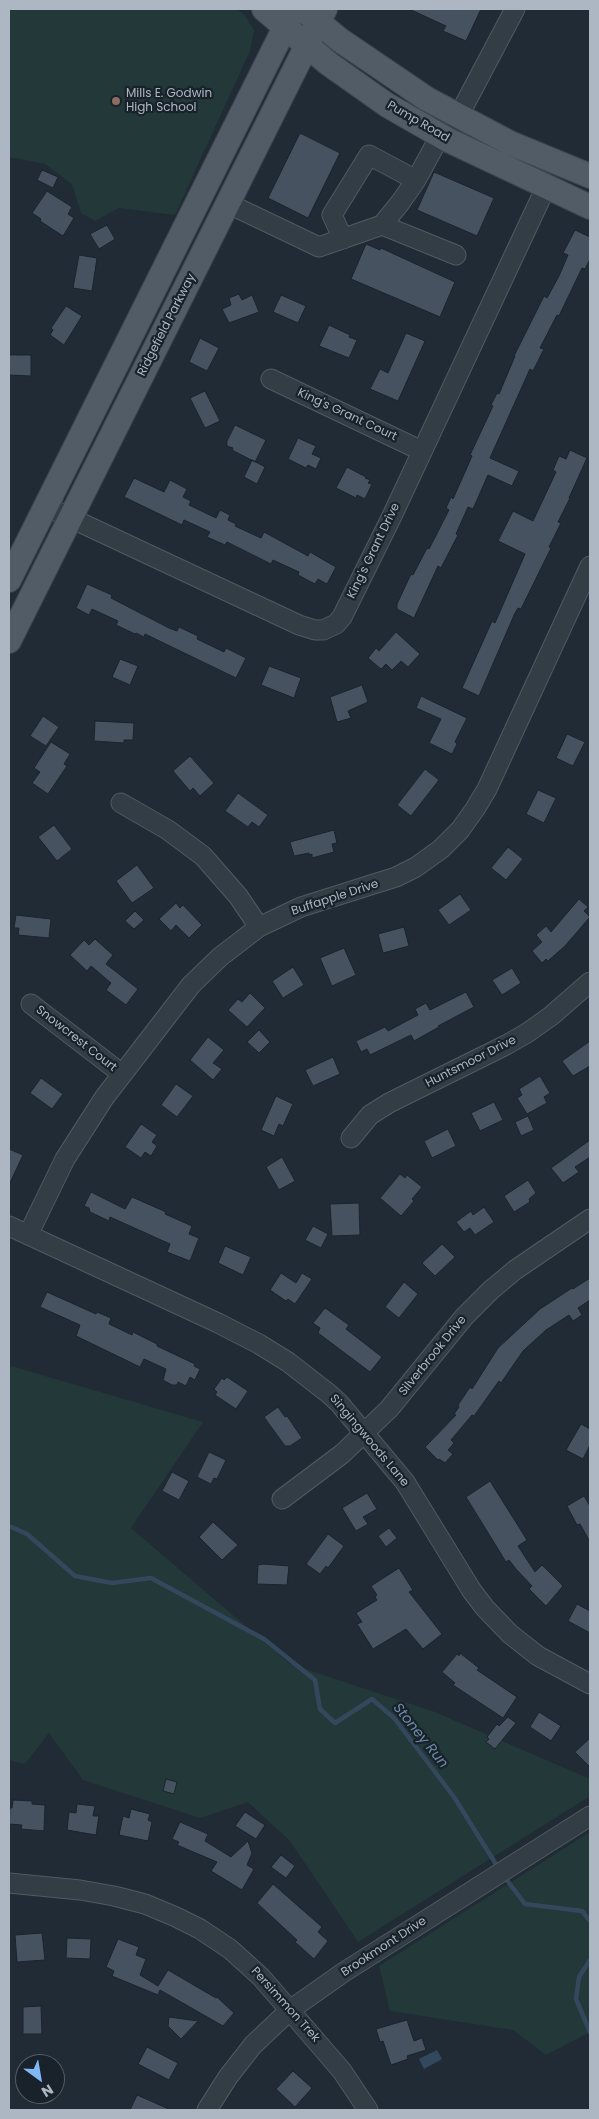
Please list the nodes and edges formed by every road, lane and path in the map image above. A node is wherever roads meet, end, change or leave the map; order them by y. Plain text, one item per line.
1 (264, 9) edge
2 (515, 9) edge
3 (315, 13) edge
4 (289, 18) edge
5 (306, 45) junction
6 (458, 117) junction
7 (440, 136) junction
8 (590, 176) edge
9 (416, 180) junction
10 (546, 187) junction
11 (227, 203) junction
12 (590, 207) edge
13 (382, 225) junction
14 (343, 239) junction
15 (456, 255) dead end
16 (271, 380) dead end
17 (422, 452) junction
18 (45, 506) junction
19 (70, 518) junction
20 (588, 574) edge
21 (9, 580) edge
22 (9, 641) edge
23 (121, 803) dead end
24 (259, 928) junction
25 (590, 982) edge
26 (31, 1004) dead end
27 (122, 1074) junction
28 (351, 1138) dead end
29 (590, 1219) edge
30 (9, 1226) edge
31 (28, 1235) junction
32 (364, 1433) junction
33 (282, 1499) dead end
34 (590, 1684) edge
35 (590, 1816) edge
36 (9, 1883) edge
37 (290, 2010) junction
38 (206, 2110) edge
39 (368, 2110) edge

1 - 4 main road, Pump Road
2 - 6 street
3 - 5 main road, Ridgefield Parkway
3 - 6 main road, Pump Road
4 - 5 main road, Pump Road
4 - 18 main road
5 - 7 main road, Pump Road
5 - 11 main road, Ridgefield Parkway
6 - 8 main road, Pump Road
7 - 9 street
7 - 10 main road, Pump Road
9 - 13 street
9 - 14 street
10 - 12 main road, Pump Road
10 - 17 street, King's Grant Drive
11 - 14 street
11 - 19 main road, Ridgefield Parkway
13 - 14 street
13 - 15 street
16 - 17 street, King's Grant Court
17 - 19 street, King's Grant Drive
18 - 19 street, King's Grant Drive
18 - 21 main road
19 - 22 main road, Ridgefield Parkway
20 - 24 street, Buffapple Drive
23 - 24 street
24 - 27 street, Buffapple Drive
25 - 28 street, Huntsmoor Drive
26 - 27 street, Snowcrest Court
27 - 31 street, Buffapple Drive
29 - 32 street, Silverbrook Drive
30 - 31 street, Singingwoods Lane
31 - 32 street, Singingwoods Lane
32 - 33 street, Silverbrook Drive
32 - 34 street, Singingwoods Lane
35 - 37 street, Brookmont Drive
36 - 37 street, Persimmon Trek
37 - 38 street, Brookmont Drive
37 - 39 street, Persimmon Trek

